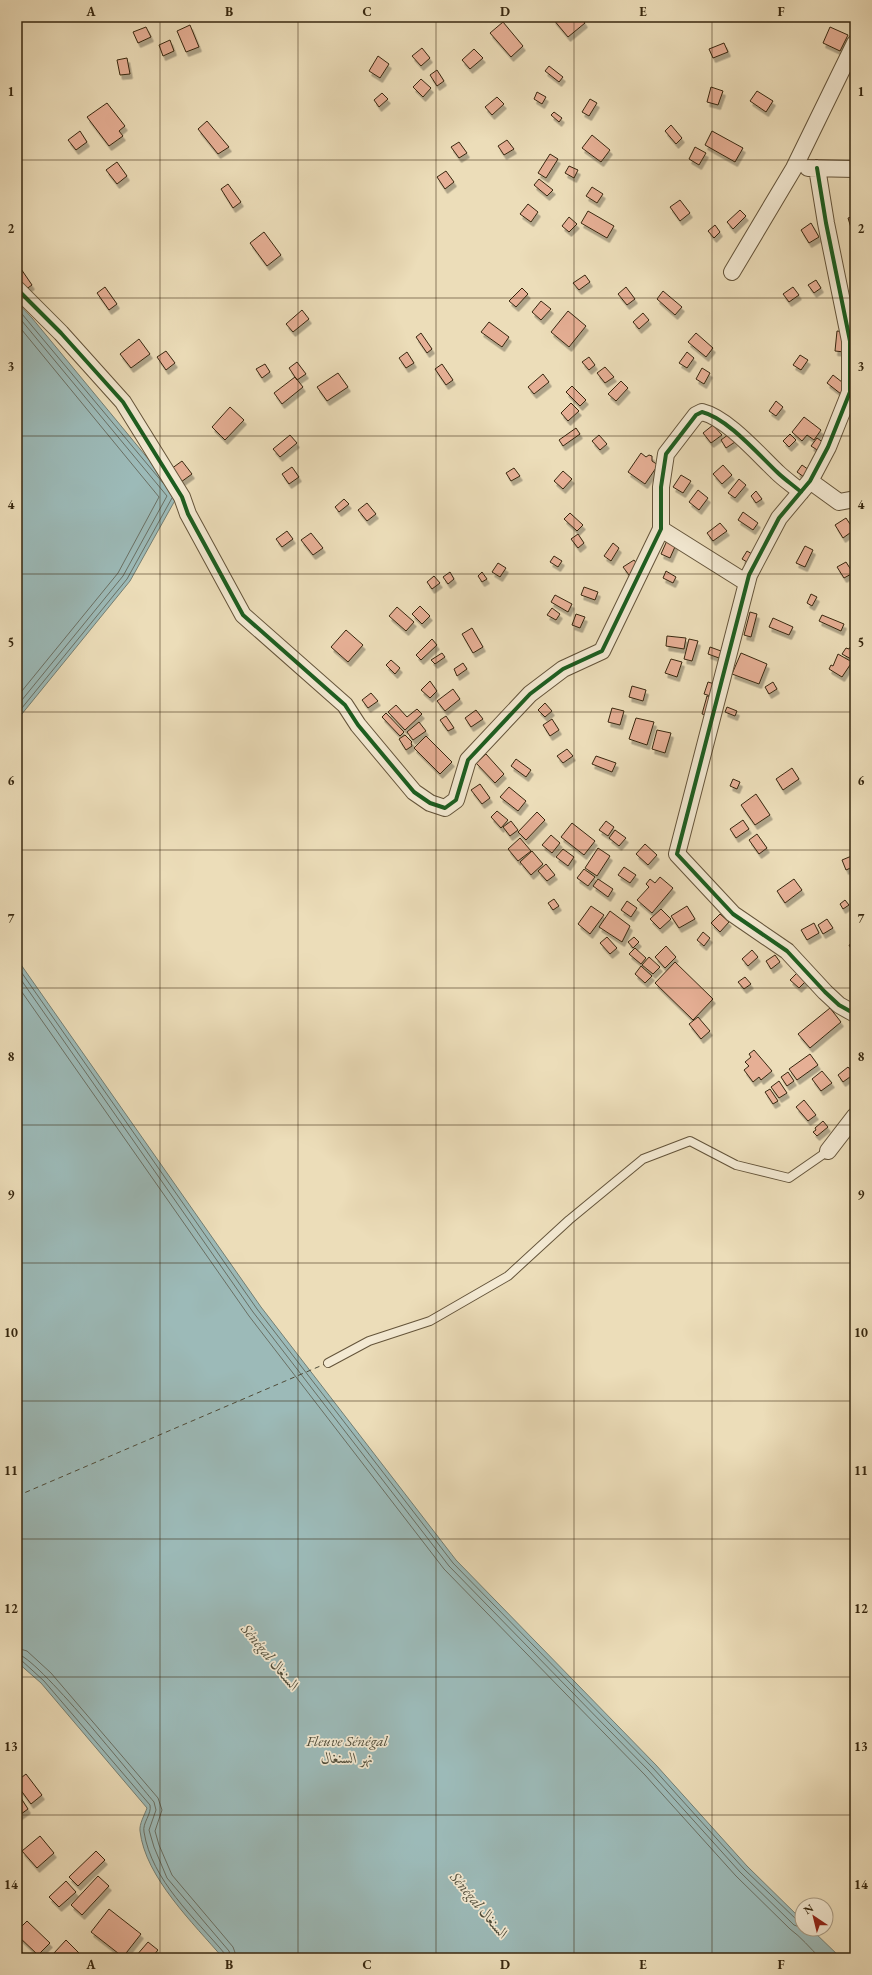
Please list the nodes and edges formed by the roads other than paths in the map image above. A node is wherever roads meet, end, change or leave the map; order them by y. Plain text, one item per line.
1 (855, 43) edge
2 (794, 168) junction
3 (817, 168) junction
4 (855, 169) edge
5 (732, 272) dead end
6 (17, 289) edge
7 (806, 487) junction
8 (855, 499) edge
9 (661, 529) junction
10 (747, 583) junction
11 (855, 1014) edge
12 (855, 1116) edge
13 (828, 1151) joint
14 (328, 1363) dead end

1 - 2 street
2 - 3 street
2 - 5 street
3 - 4 street
3 - 7 street
6 - 9 street
7 - 8 street
7 - 9 street
7 - 10 street
9 - 10 street
10 - 11 street
12 - 13 street
13 - 14 lane

